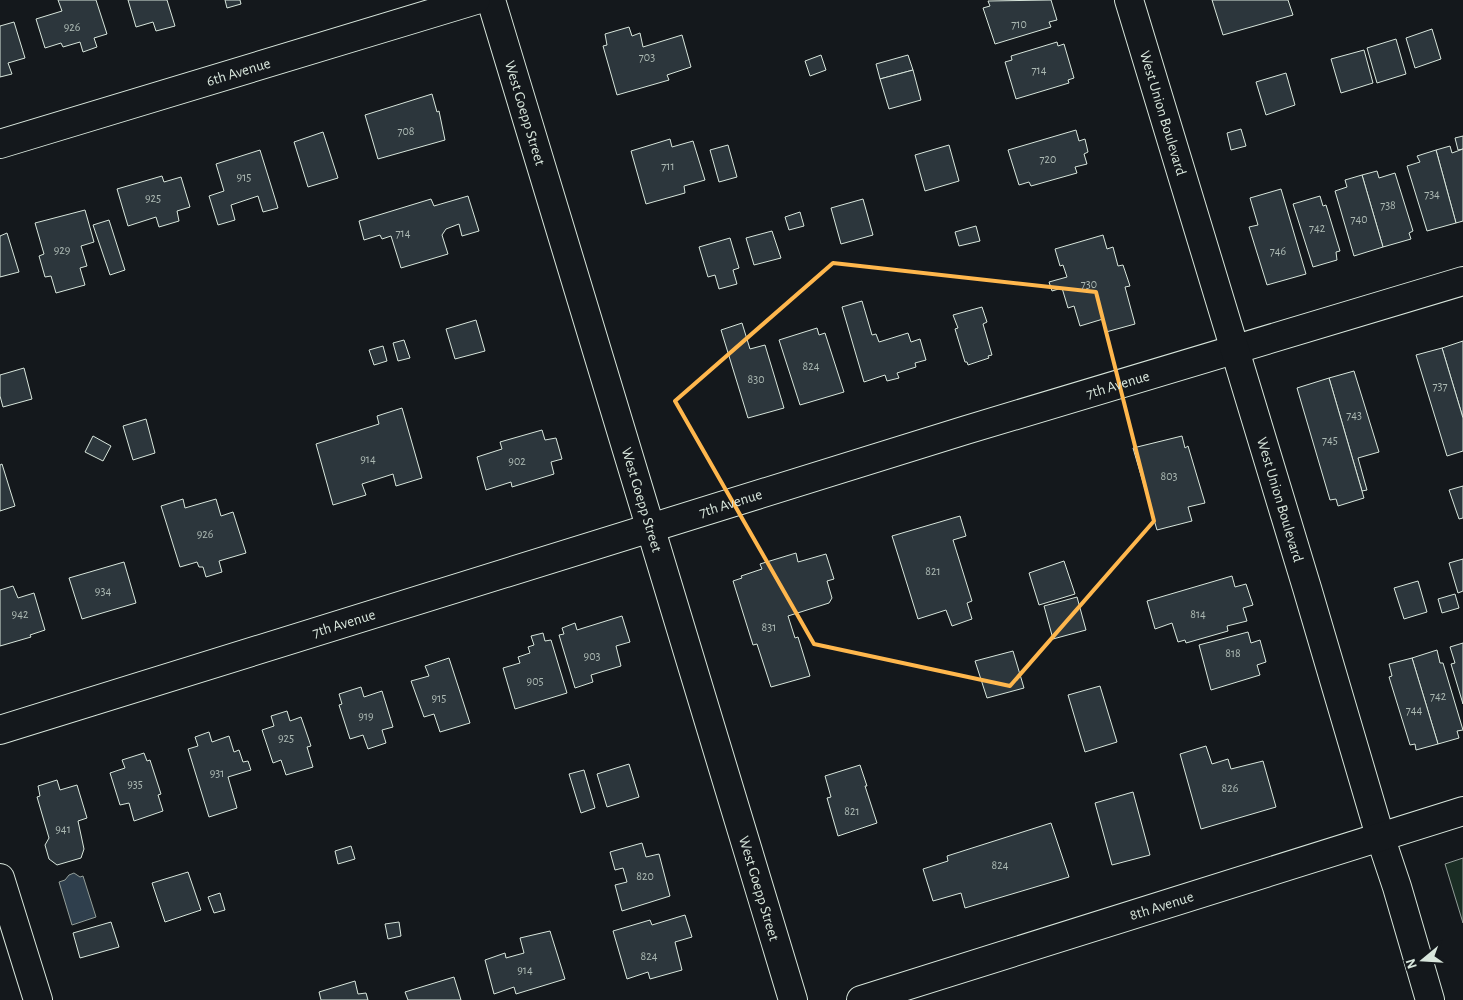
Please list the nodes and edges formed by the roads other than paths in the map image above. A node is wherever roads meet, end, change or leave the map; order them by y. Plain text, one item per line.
1 (476, 0) edge
2 (491, 0) edge
3 (1129, 0) edge
4 (0, 144) edge
5 (1463, 280) edge
6 (1236, 349) junction
7 (650, 529) junction
8 (0, 730) edge
9 (1463, 811) edge
10 (1380, 836) junction
11 (0, 878) edge
12 (38, 1000) edge
13 (793, 1000) edge
14 (860, 1000) edge
15 (1430, 1000) edge

1 - 4 street, 6th Avenue
2 - 7 street, West Goepp Street
3 - 6 street, West Union Boulevard
5 - 6 street, 7th Avenue
6 - 7 street, 7th Avenue
6 - 10 street, West Union Boulevard
7 - 8 street, 7th Avenue
7 - 13 street, West Goepp Street
9 - 10 street, 8th Avenue
10 - 14 street, 8th Avenue
10 - 15 street, West Union Boulevard
11 - 12 street

